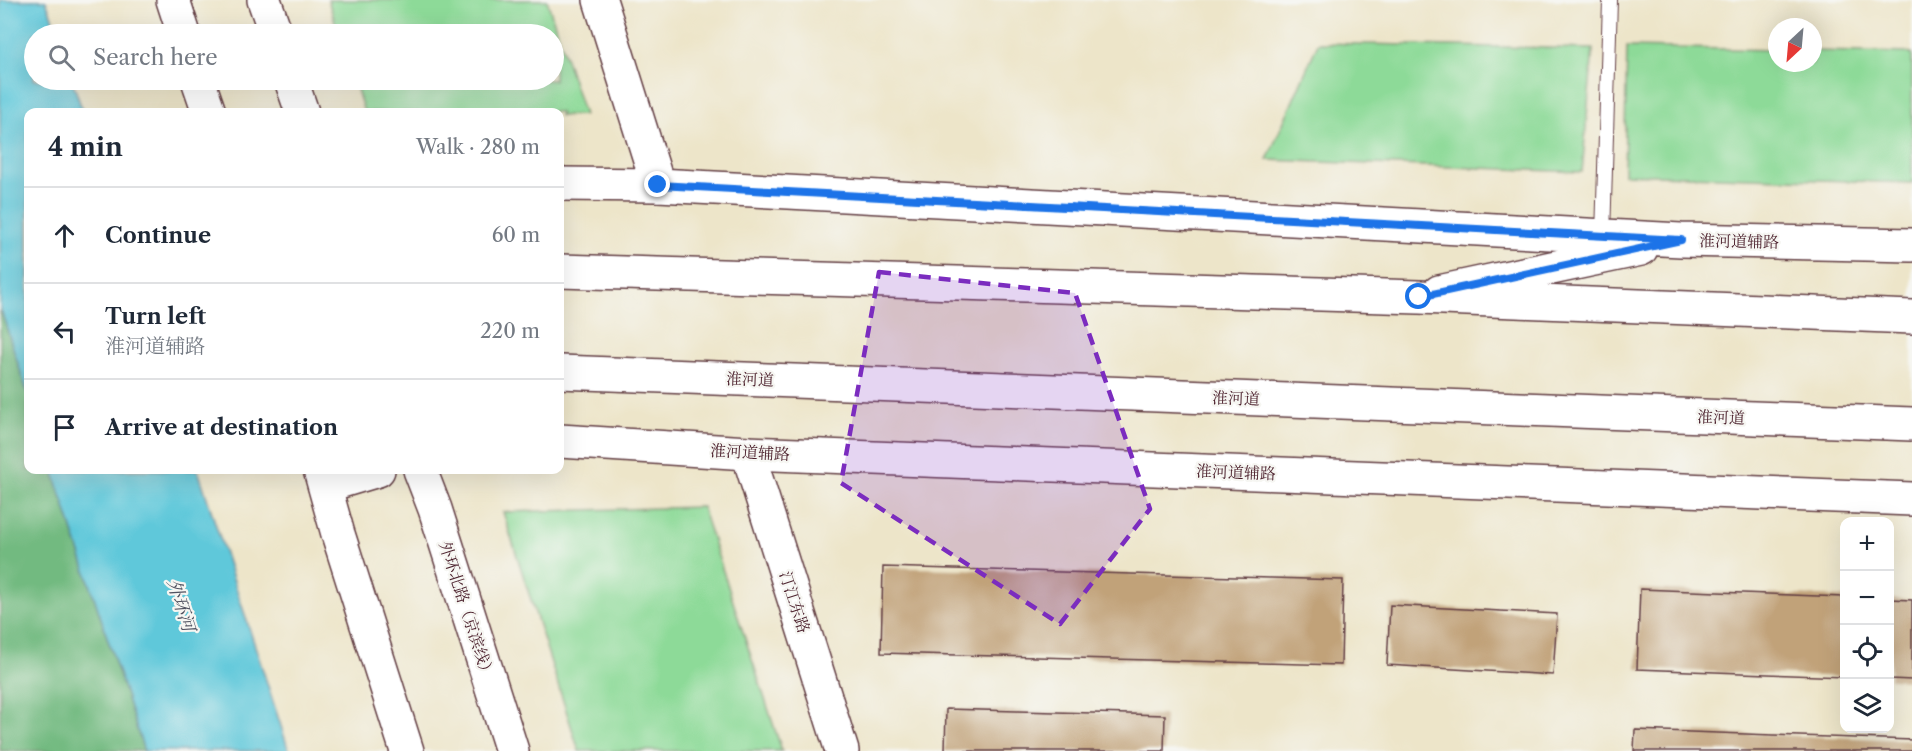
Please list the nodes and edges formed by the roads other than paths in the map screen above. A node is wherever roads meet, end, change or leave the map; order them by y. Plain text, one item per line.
1 (173, 0) edge
2 (264, 0) edge
3 (600, 0) edge
4 (1610, 0) edge
5 (181, 24) edge
6 (272, 24) edge
7 (201, 90) edge
8 (294, 90) edge
9 (208, 108) edge
10 (301, 108) edge
11 (564, 184) edge
12 (658, 185) junction
13 (1603, 236) junction
14 (1681, 240) junction
15 (1912, 245) edge
16 (564, 271) edge
17 (1419, 297) junction
18 (1912, 317) edge
19 (564, 372) edge
20 (1912, 424) edge
21 (564, 441) edge
22 (748, 453) junction
23 (350, 474) edge
24 (422, 474) edge
25 (323, 478) edge
26 (1912, 499) edge
27 (407, 751) edge
28 (512, 751) edge
29 (843, 751) edge

1 - 5 main road
2 - 6 main road
3 - 12 main road
4 - 13 lane
7 - 9 main road
8 - 10 main road
11 - 12 main road, 淮河道辅路
12 - 13 main road, 淮河道辅路
13 - 14 main road, 淮河道辅路
14 - 15 main road, 淮河道辅路
14 - 17 main road
16 - 17 main road
17 - 18 main road
19 - 20 main road, 淮河道
21 - 22 main road, 淮河道辅路
22 - 26 main road, 淮河道辅路
22 - 29 main road, 汀江东路
23 - 25 main road
24 - 28 main road, 外环北路（京滨线）
25 - 27 main road

